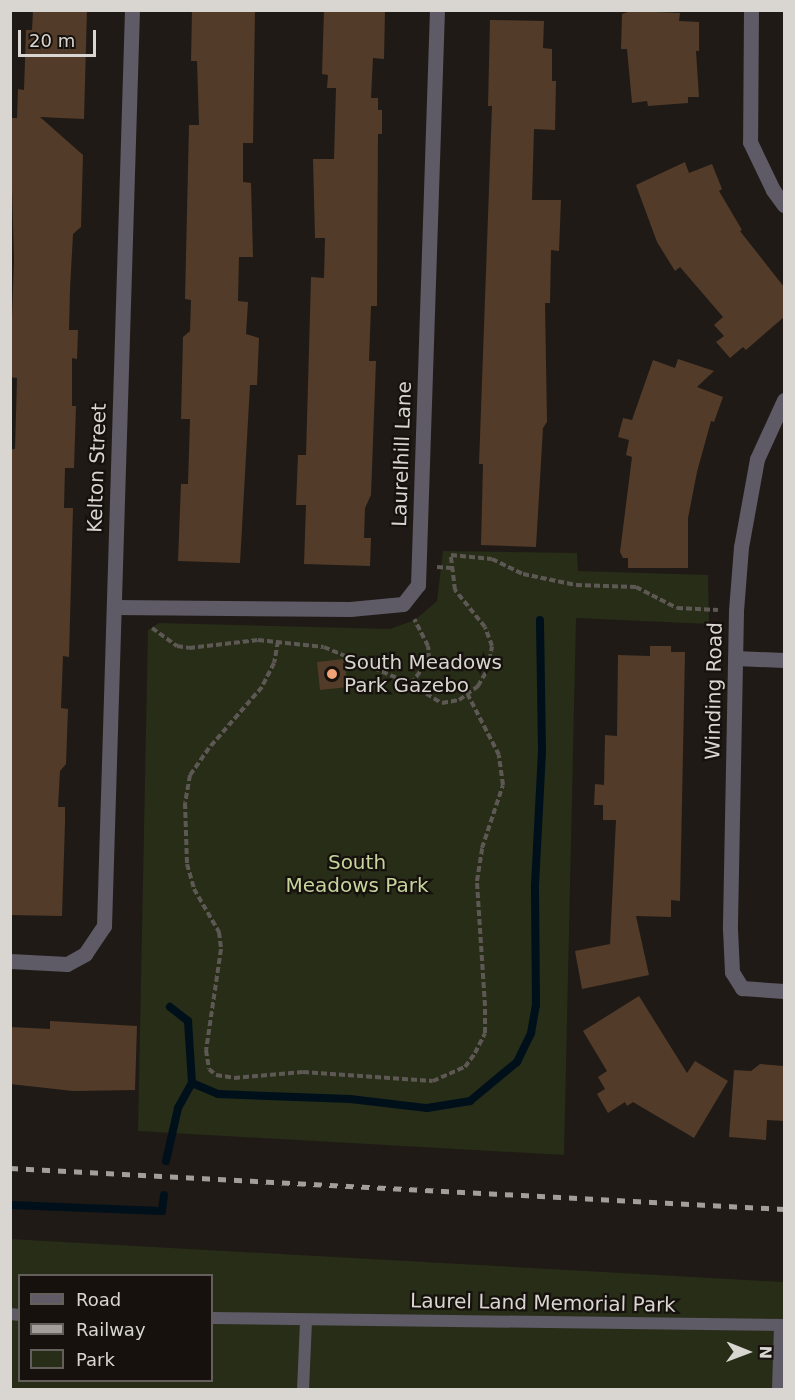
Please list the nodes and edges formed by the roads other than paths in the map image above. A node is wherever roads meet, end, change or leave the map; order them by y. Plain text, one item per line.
1 (132, 10) edge
2 (437, 10) edge
3 (751, 10) edge
4 (784, 205) edge
5 (784, 400) edge
6 (114, 608) junction
7 (735, 657) junction
8 (784, 660) edge
9 (10, 962) edge
10 (784, 991) edge
11 (213, 1318) edge
12 (306, 1320) junction
13 (782, 1325) edge
14 (303, 1389) edge
15 (778, 1389) edge

1 - 6 street, Kelton Street
2 - 6 street, Laurelhill Lane
3 - 4 street
5 - 7 street, Winding Road
6 - 9 street, Kelton Street
7 - 8 street
7 - 10 street, Winding Road
11 - 12 lane, Laurel Land Memorial Park
12 - 13 lane, Laurel Land Memorial Park
12 - 14 lane
13 - 15 lane, Laurel Land Memorial Park

